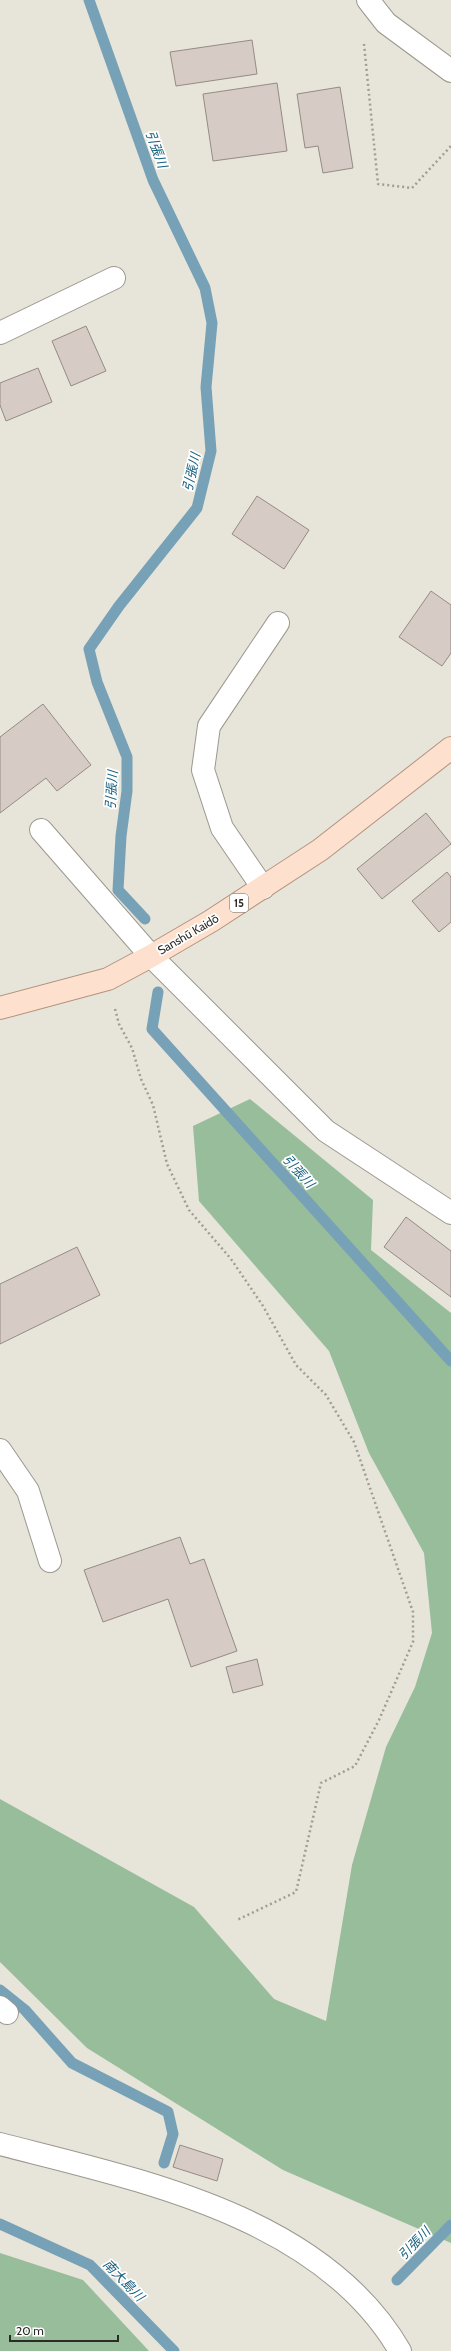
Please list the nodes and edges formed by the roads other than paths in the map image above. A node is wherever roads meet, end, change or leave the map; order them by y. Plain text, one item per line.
1 (368, 0) edge
2 (451, 71) edge
3 (114, 278) dead end
4 (0, 333) edge
5 (278, 623) dead end
6 (451, 748) edge
7 (41, 830) dead end
8 (263, 888) junction
9 (151, 956) junction
10 (0, 1008) edge
11 (451, 1213) edge
12 (0, 1450) edge
13 (50, 1561) dead end
14 (0, 2144) edge
15 (400, 2351) edge

1 - 2 street
3 - 4 street
5 - 8 street
6 - 8 main road, Sanshū Kaidō / 15
7 - 9 street
8 - 9 main road, Sanshū Kaidō / 15
9 - 10 main road, Sanshū Kaidō / 15
9 - 11 street
12 - 13 street
14 - 15 street

